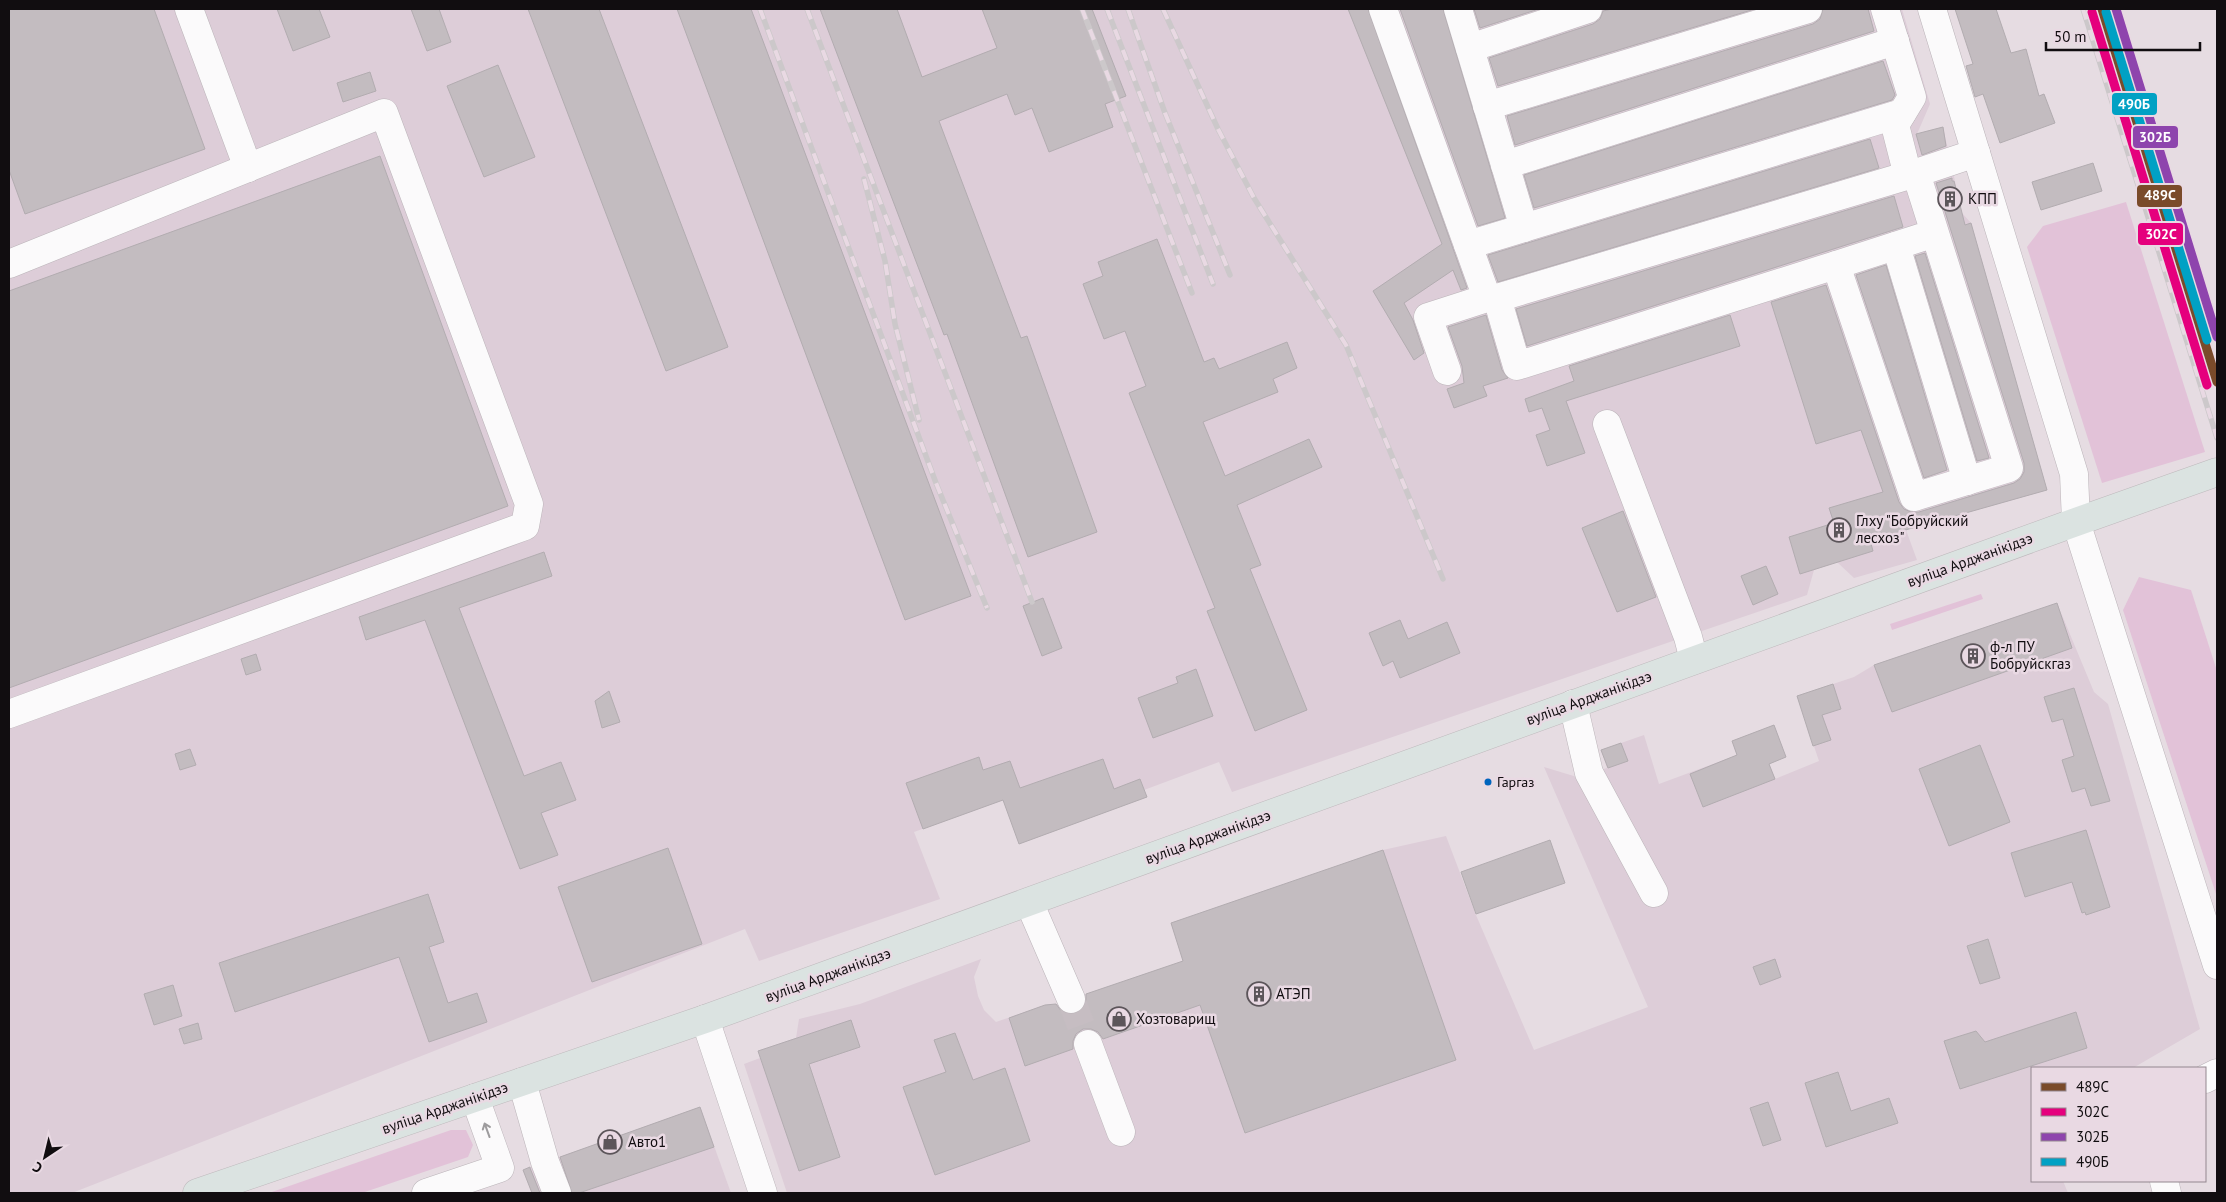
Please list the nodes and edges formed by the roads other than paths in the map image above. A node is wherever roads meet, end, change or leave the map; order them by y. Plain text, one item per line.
1 (188, 9) edge
2 (1383, 9) edge
3 (1458, 9) edge
4 (1588, 9) edge
5 (1808, 9) edge
6 (1885, 9) edge
7 (1932, 9) edge
8 (1895, 40) junction
9 (1470, 48) junction
10 (1487, 106) junction
11 (1902, 113) junction
12 (1976, 153) junction
13 (1505, 165) junction
14 (248, 168) junction
15 (1912, 174) junction
16 (1524, 228) junction
17 (1935, 233) junction
18 (1468, 245) junction
19 (1896, 246) junction
20 (9, 264) edge
21 (1836, 265) junction
22 (1492, 298) junction
23 (1447, 371) dead end
24 (1606, 424) dead end
25 (2217, 472) edge
26 (1967, 481) junction
27 (2076, 522) junction
28 (1694, 660) junction
29 (1573, 704) junction
30 (9, 714) edge
31 (1654, 893) dead end
32 (1029, 902) junction
33 (2217, 965) edge
34 (1071, 999) tunnel mouth
35 (705, 1019) junction
36 (1088, 1044) tunnel mouth
37 (522, 1082) junction
38 (475, 1098) junction
39 (1121, 1132) dead end
40 (500, 1168) junction
41 (197, 1193) edge
42 (426, 1193) edge
43 (486, 1193) edge
44 (557, 1193) edge
45 (763, 1193) edge

1 - 14 lane
2 - 18 lane
3 - 9 lane
4 - 9 lane
5 - 10 lane
6 - 8 lane
7 - 12 lane
8 - 11 lane
8 - 13 lane
9 - 10 lane
10 - 13 lane
11 - 15 lane
11 - 16 lane
12 - 15 lane
12 - 27 lane
13 - 16 lane
14 - 20 lane
14 - 30 lane
15 - 17 lane
15 - 22 lane
16 - 18 lane
17 - 19 lane
17 - 26 lane
18 - 22 lane
19 - 21 lane
19 - 26 lane
21 - 22 lane
21 - 26 lane
22 - 23 lane
24 - 28 lane
25 - 27 main road, вуліца Арджанікідзэ
27 - 28 main road, вуліца Арджанікідзэ
27 - 33 lane
28 - 29 main road, вуліца Арджанікідзэ
29 - 31 lane
29 - 32 main road, вуліца Арджанікідзэ
32 - 34 lane
32 - 35 main road, вуліца Арджанікідзэ
35 - 37 main road, вуліца Арджанікідзэ
35 - 45 lane
36 - 39 lane
37 - 38 main road, вуліца Арджанікідзэ
37 - 44 lane
40 -> 38 lane
38 - 41 main road, вуліца Арджанікідзэ
40 - 42 lane
40 - 43 lane

